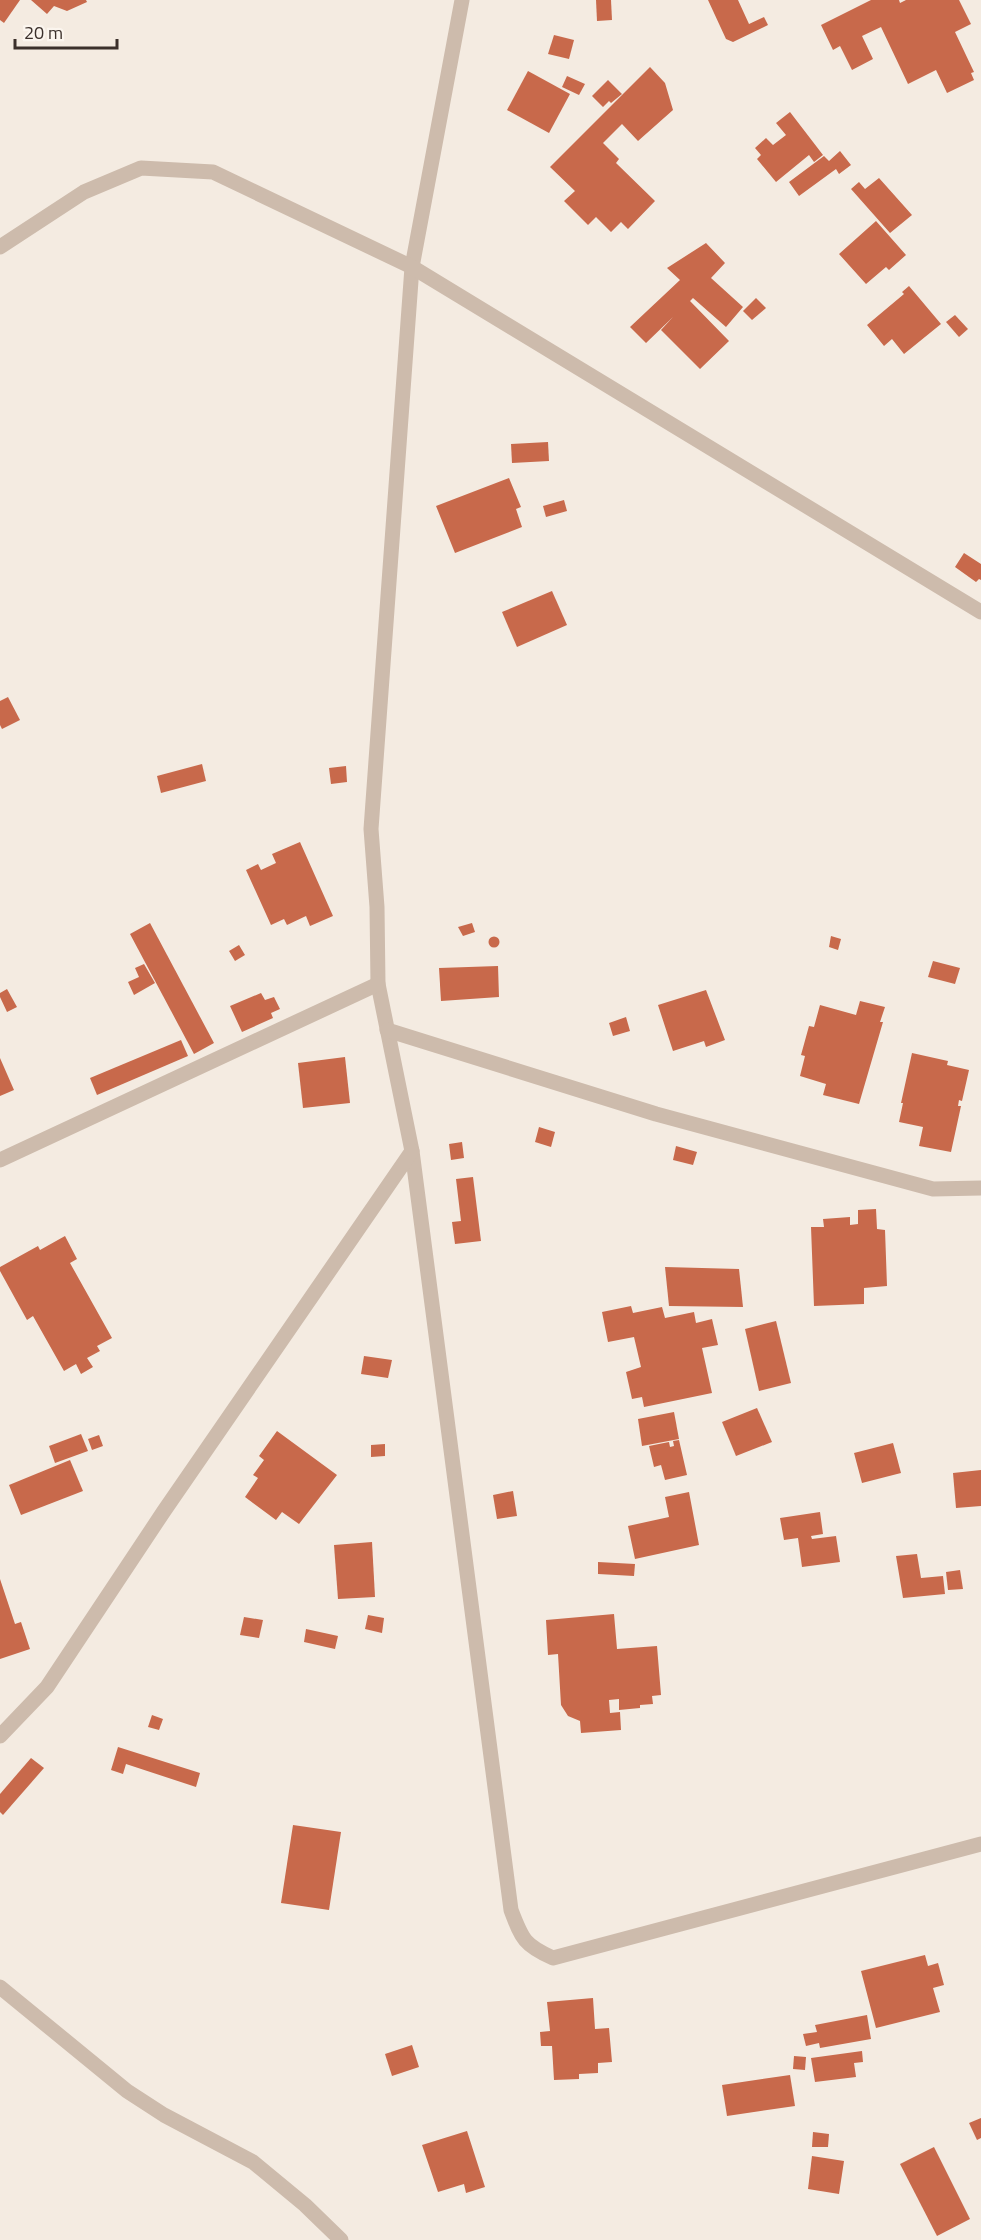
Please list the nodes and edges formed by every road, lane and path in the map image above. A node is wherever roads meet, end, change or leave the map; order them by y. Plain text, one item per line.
1 (462, 0) edge
2 (0, 247) edge
3 (412, 267) junction
4 (981, 612) edge
5 (378, 984) junction
6 (387, 1030) junction
7 (412, 1151) junction
8 (0, 1160) edge
9 (981, 1188) edge
10 (0, 1736) edge
11 (981, 1844) edge
12 (0, 1987) edge
13 (341, 2240) edge

1 - 3 street
2 - 3 street
3 - 4 street
3 - 5 street
5 - 6 street
5 - 8 street
6 - 7 street
6 - 9 street
7 - 10 street
7 - 11 street
12 - 13 street

